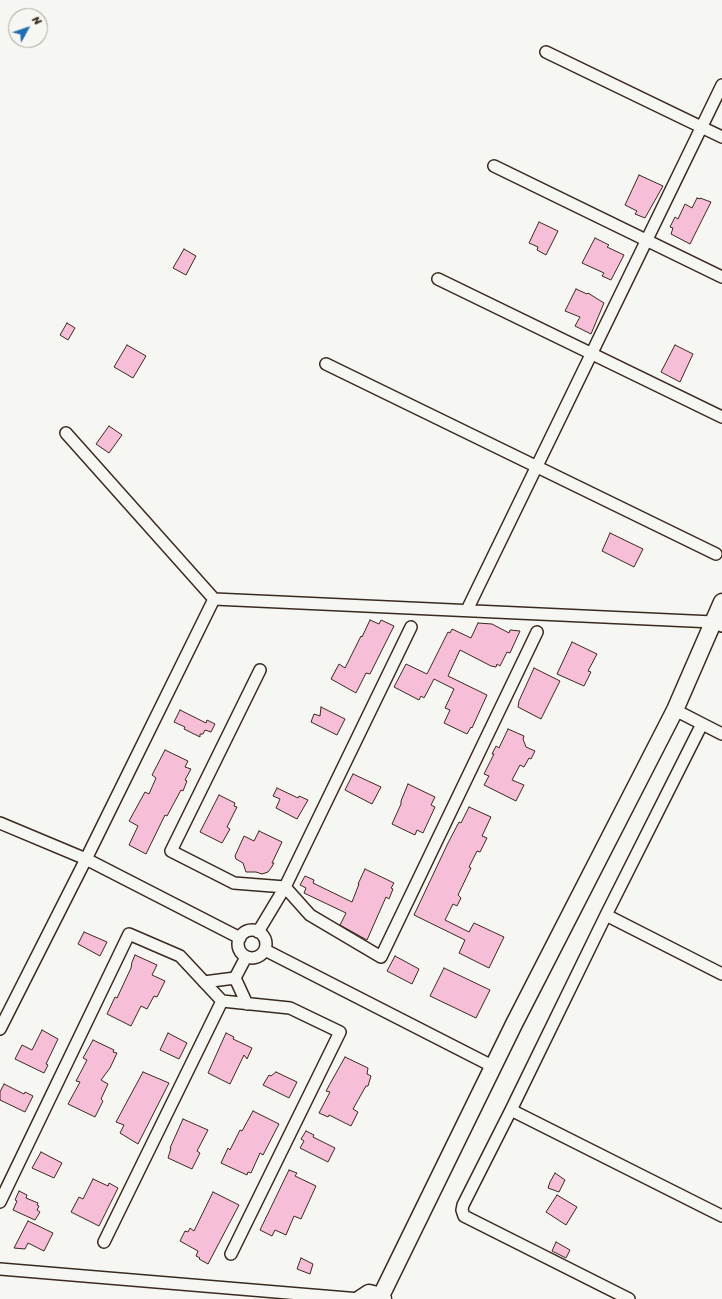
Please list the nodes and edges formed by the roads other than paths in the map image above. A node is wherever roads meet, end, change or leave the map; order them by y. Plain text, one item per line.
1 (546, 52) dead end
2 (722, 85) edge
3 (701, 127) junction
4 (722, 137) edge
5 (494, 166) dead end
6 (646, 240) junction
7 (722, 277) edge
8 (438, 279) dead end
9 (591, 354) junction
10 (326, 364) dead end
11 (722, 417) edge
12 (66, 433) dead end
13 (537, 466) junction
14 (716, 554) dead end
15 (214, 599) junction
16 (722, 602) edge
17 (467, 610) junction
18 (717, 624) edge
19 (411, 627) dead end
20 (537, 632) dead end
21 (260, 670) dead end
22 (675, 710) junction
23 (702, 724) junction
24 (722, 734) edge
25 (0, 823) edge
26 (86, 859) junction
27 (285, 887) junction
28 (606, 915) junction
29 (258, 932) junction
30 (240, 938) junction
31 (265, 950) junction
32 (246, 957) junction
33 (722, 974) edge
34 (236, 978) junction
35 (204, 982) junction
36 (222, 1001) junction
37 (247, 1004) junction
38 (0, 1029) edge
39 (494, 1066) junction
40 (511, 1110) junction
41 (0, 1202) edge
42 (722, 1216) edge
43 (104, 1242) dead end
44 (231, 1254) dead end
45 (0, 1269) edge
46 (256, 1295) edge
47 (382, 1298) edge
48 (360, 1299) edge
49 (629, 1299) edge

1 - 3 street
2 - 3 street
3 - 4 street
3 - 6 street
5 - 6 street
6 - 7 street
6 - 9 street
8 - 9 street
9 - 11 street
9 - 13 street
10 - 13 street
12 - 15 street
13 - 14 street
13 - 17 street
15 - 17 street
15 - 26 street
16 - 18 street
17 - 18 street
18 - 22 street
19 - 27 street
20 - 27 street
21 - 27 street
22 - 23 street
22 - 39 street
23 - 24 street
23 - 28 street
25 - 26 street
26 - 30 street
26 - 38 street
27 - 29 street
28 - 33 street
28 - 40 street
29 - 30 street
29 - 31 street
30 - 32 street
31 - 32 street
31 - 39 street
32 - 34 street
34 - 35 street
34 - 37 street
35 - 36 street
35 - 41 street
36 - 37 street
36 - 43 street
37 - 44 street
39 - 47 street
40 - 42 street
40 - 49 street
45 - 46 street
46 - 48 street
47 - 48 street

